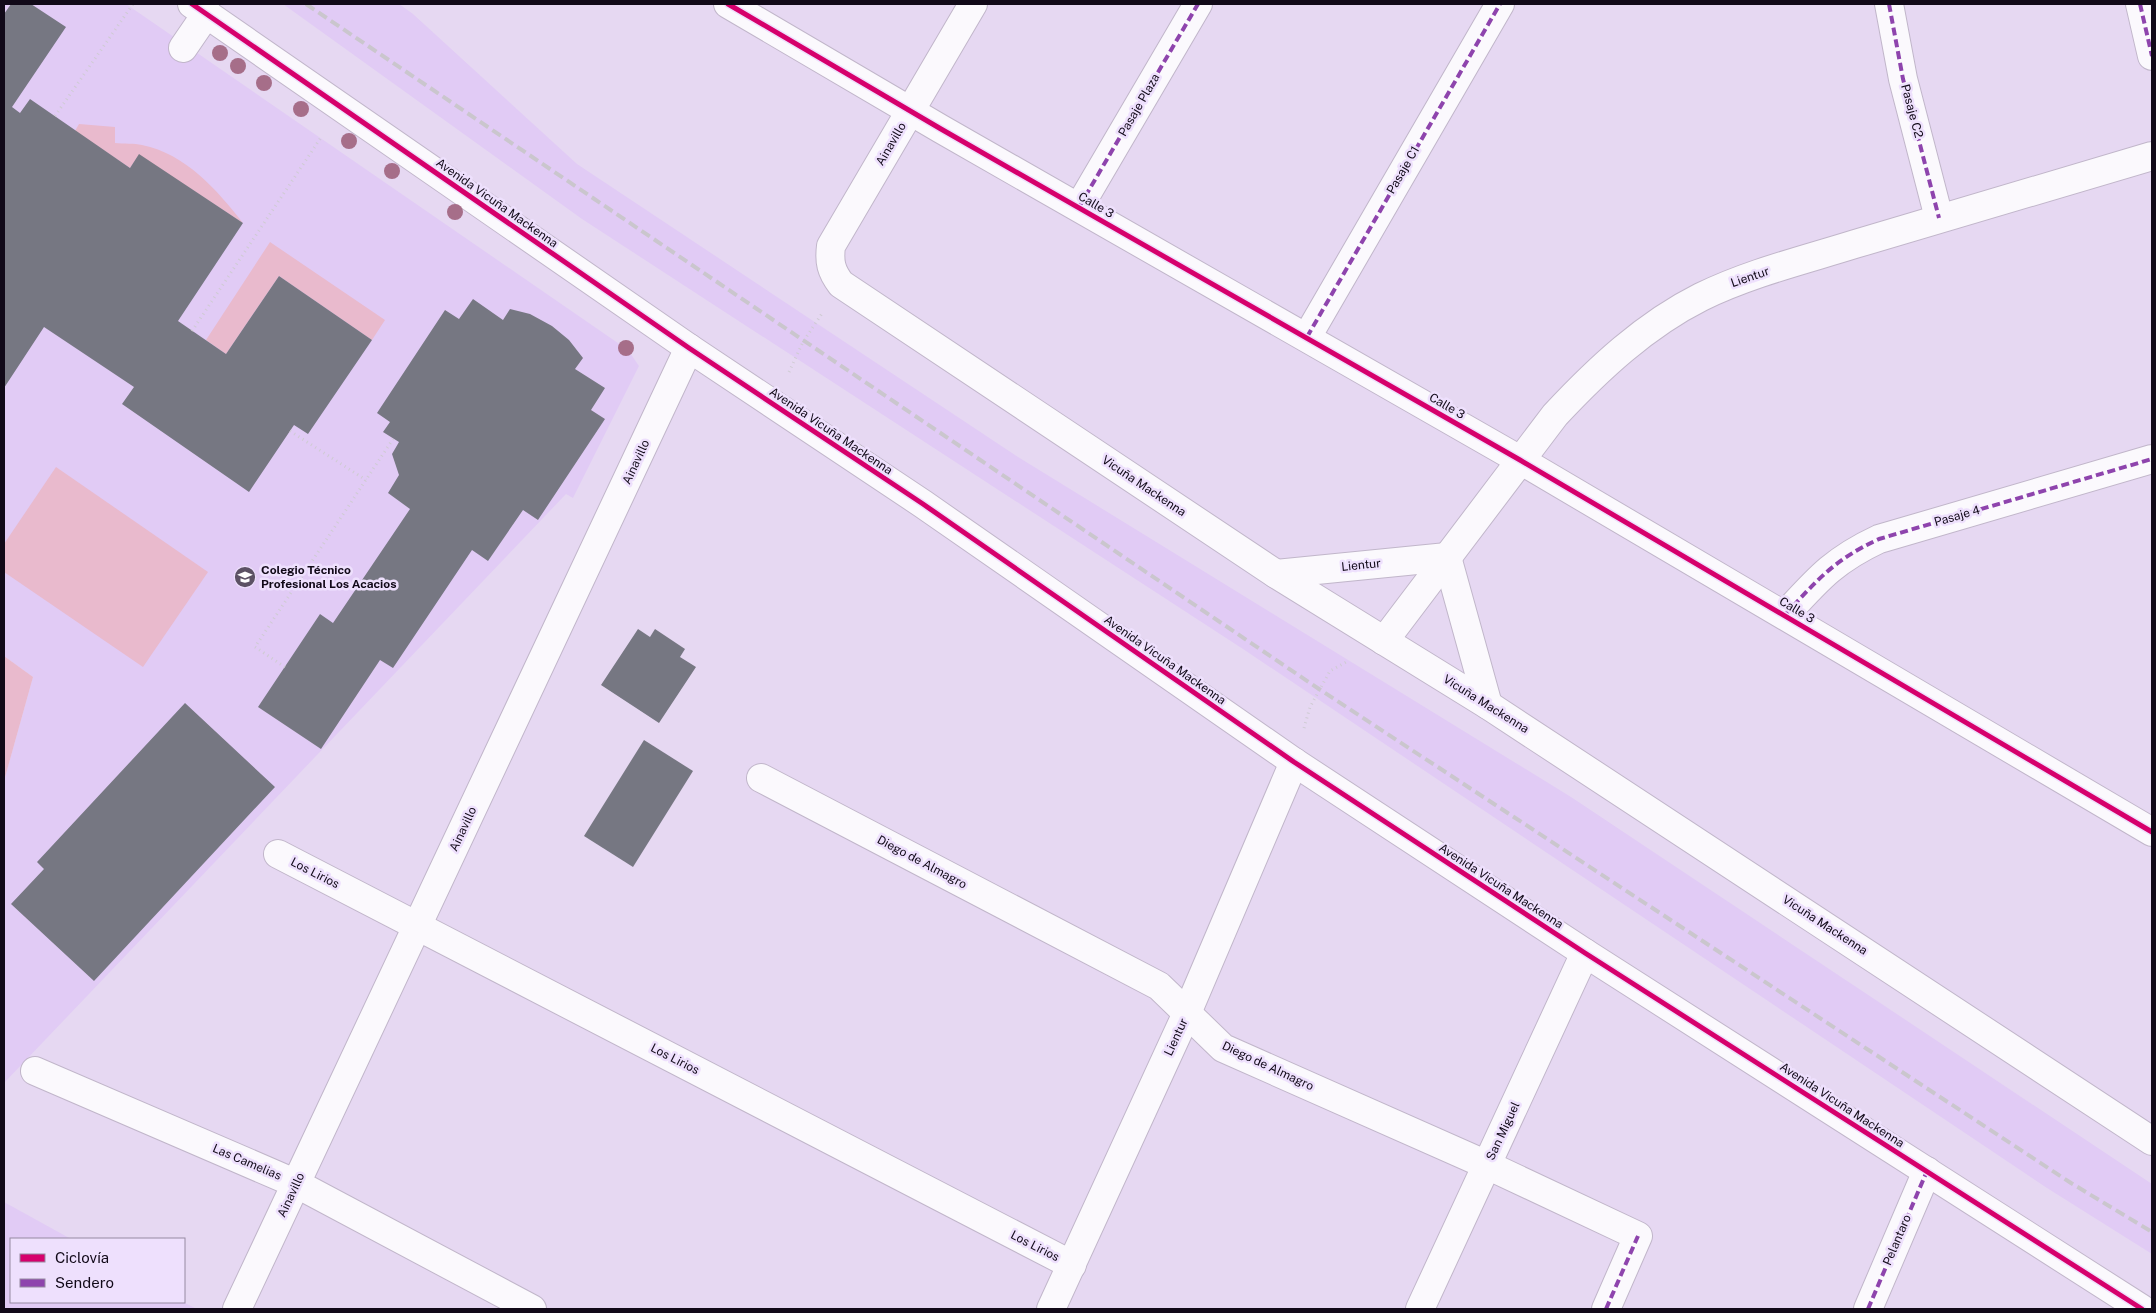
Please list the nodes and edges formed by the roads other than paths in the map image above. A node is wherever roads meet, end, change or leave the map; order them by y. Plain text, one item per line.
1 (728, 4) edge
2 (973, 4) edge
3 (1198, 4) edge
4 (1500, 4) edge
5 (1889, 4) edge
6 (2140, 4) edge
7 (200, 8) edge
8 (184, 48) dead end
9 (2152, 56) edge
10 (910, 110) junction
11 (2152, 156) edge
12 (1079, 207) junction
13 (1939, 218) junction
14 (841, 284) joint
15 (1307, 336) junction
16 (689, 348) junction
17 (2152, 459) edge
18 (1520, 460) junction
19 (1447, 557) junction
20 (1276, 574) junction
21 (1785, 615) junction
22 (1384, 640) junction
23 (1488, 705) junction
24 (1294, 762) junction
25 (760, 778) dead end
26 (2152, 832) edge
27 (278, 854) dead end
28 (418, 926) junction
29 (1585, 953) junction
30 (1187, 1014) junction
31 (35, 1071) dead end
32 (2152, 1140) edge
33 (1487, 1165) junction
34 (1927, 1172) junction
35 (297, 1184) junction
36 (1072, 1265) junction
37 (237, 1309) edge
38 (532, 1309) edge
39 (1051, 1309) edge
40 (1420, 1309) edge
41 (1606, 1309) edge
42 (1868, 1309) edge
43 (2142, 1309) edge

1 - 10 street, Calle 3
2 - 10 street, Ainavillo
3 - 12 street, Pasaje Plaza
4 - 15 street, Pasaje C1
5 - 13 street, Pasaje C2
6 - 9 street
7 - 8 street
7 - 16 street, Avenida Vicuña Mackenna
10 - 12 street, Calle 3
10 - 14 street, Ainavillo
11 - 13 street, Lientur
12 - 15 street, Calle 3
13 - 18 street, Lientur
14 - 20 street, Vicuña Mackenna
15 - 18 street, Calle 3
16 - 24 street, Avenida Vicuña Mackenna
16 - 28 street, Ainavillo
17 - 21 street, Pasaje 4
18 - 19 street, Lientur
18 - 21 street, Calle 3
19 - 20 street, Lientur
19 - 22 street, Lientur
19 - 23 street
20 - 22 street, Vicuña Mackenna
21 - 26 street, Calle 3
22 - 23 street, Vicuña Mackenna
23 - 32 street, Vicuña Mackenna
24 - 29 street, Avenida Vicuña Mackenna
24 - 30 street, Lientur
25 - 30 street, Diego de Almagro
27 - 28 street, Los Lirios
28 - 35 street, Ainavillo
28 - 36 street, Los Lirios
29 - 33 street, San Miguel
29 - 34 street, Avenida Vicuña Mackenna
30 - 33 street, Diego de Almagro
30 - 36 street, Lientur
31 - 35 street, Las Camelias
33 - 40 street, San Miguel
33 - 41 street, Diego de Almagro
34 - 42 street, Pelantaro
34 - 43 street, Avenida Vicuña Mackenna
35 - 37 street, Ainavillo
35 - 38 street, Las Camelias
36 - 39 street, Lientur

